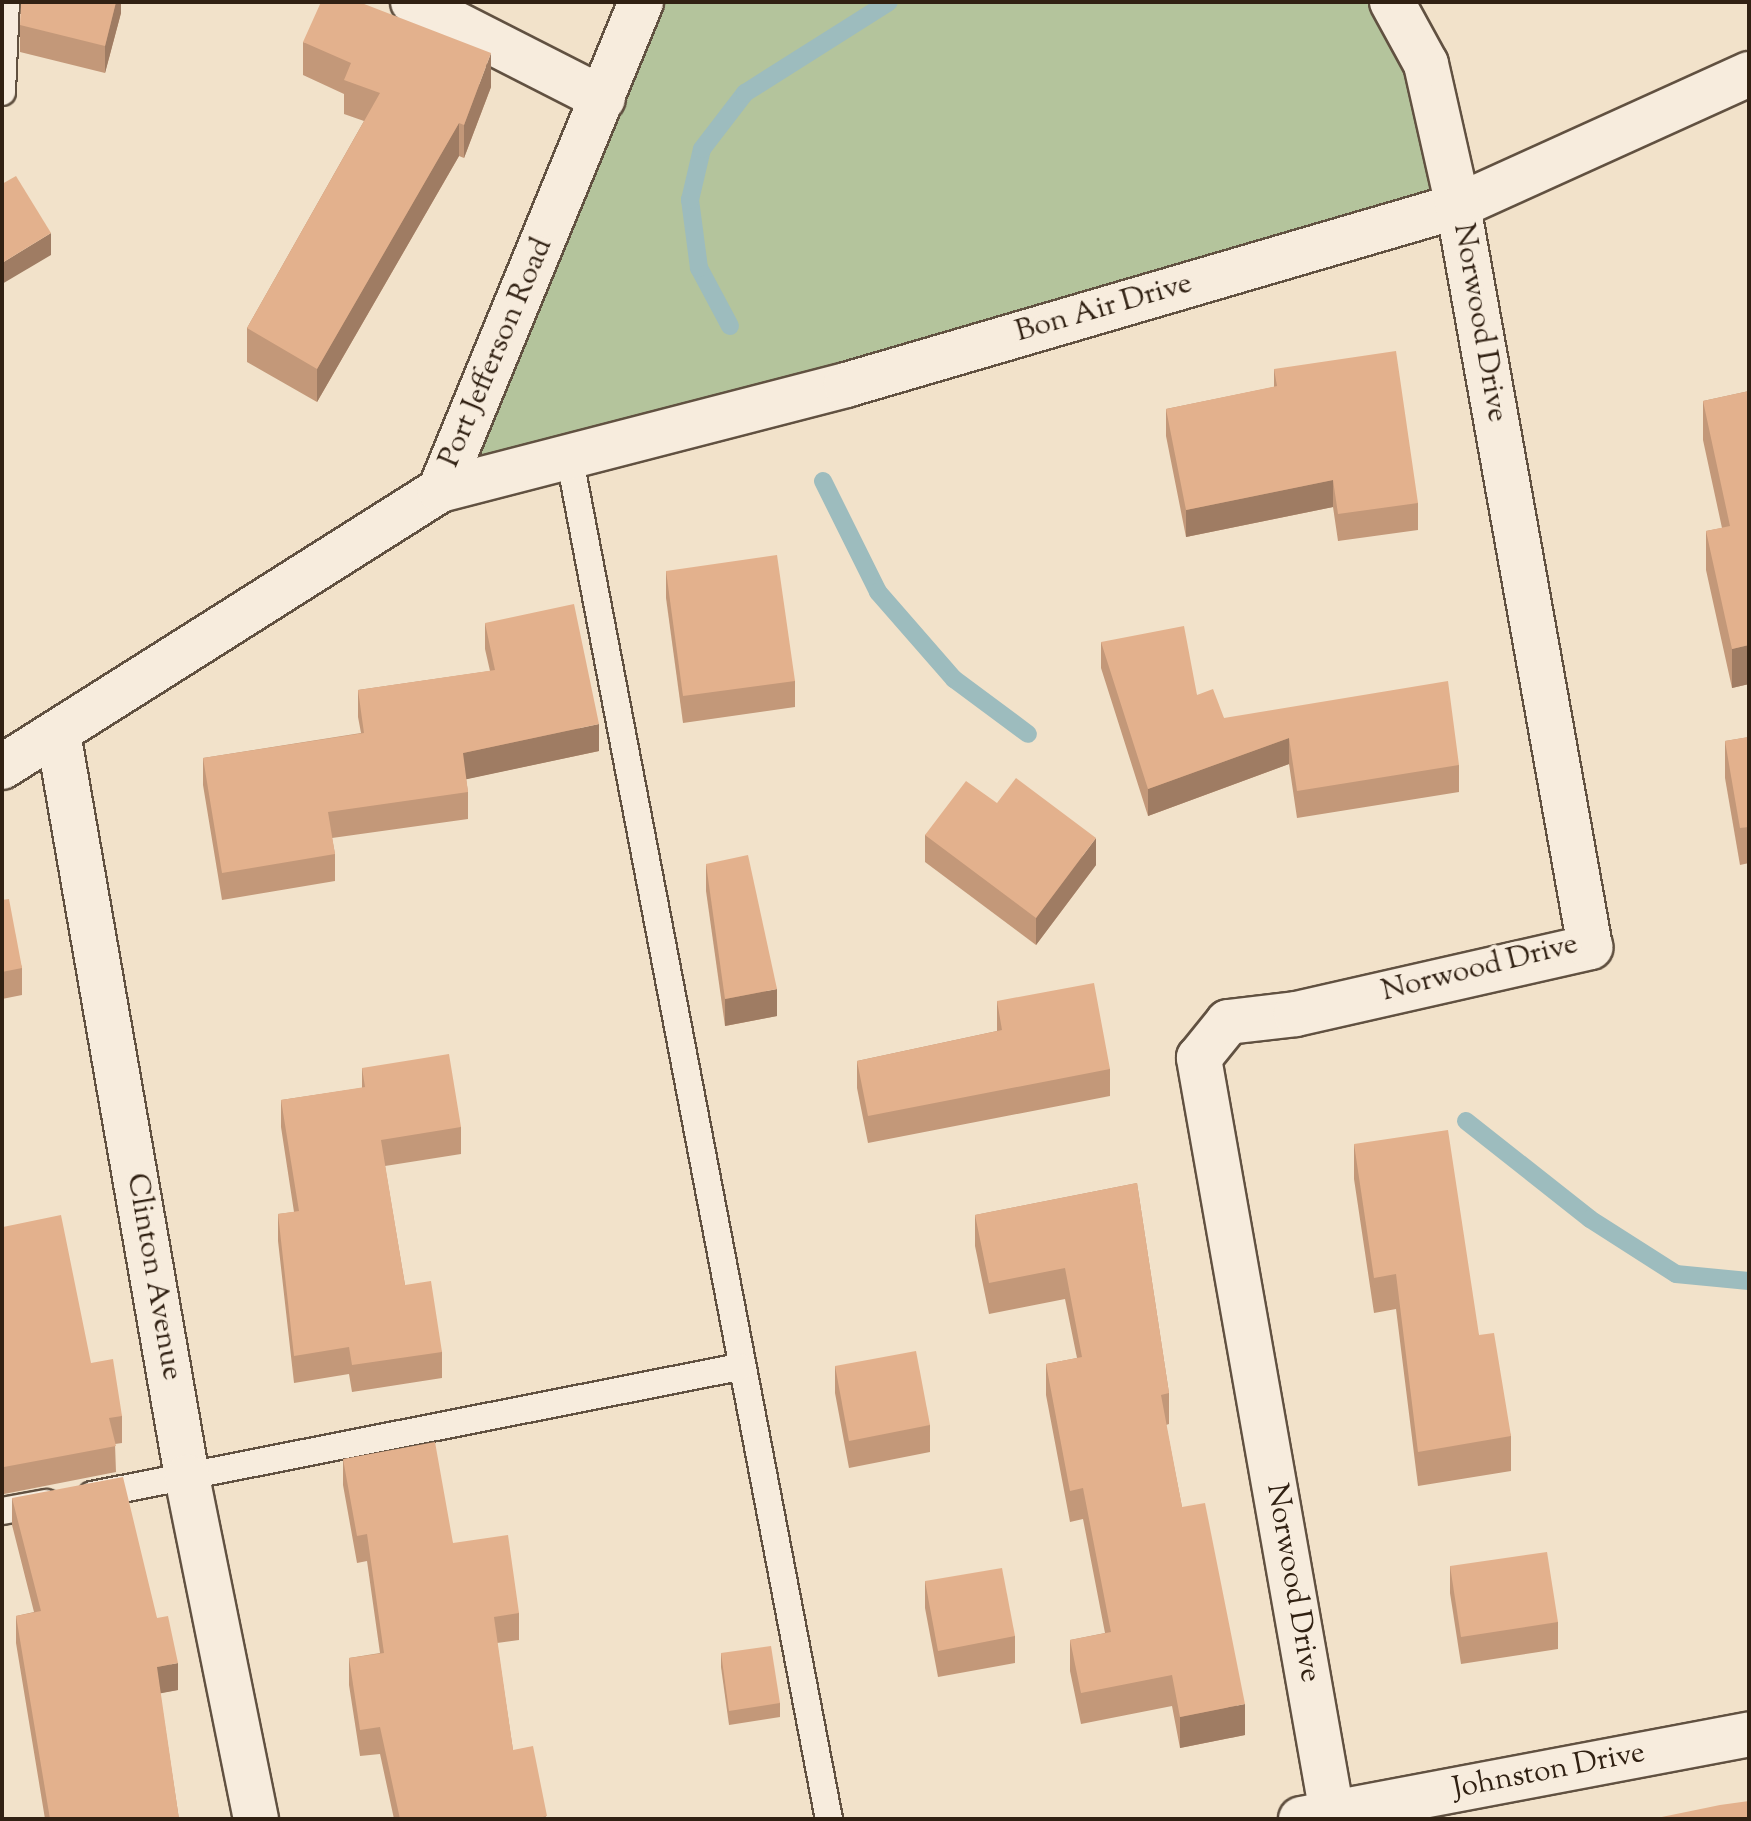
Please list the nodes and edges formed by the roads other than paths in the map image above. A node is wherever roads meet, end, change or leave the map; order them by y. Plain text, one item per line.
1 (6, 2) edge
2 (413, 2) edge
3 (641, 2) edge
4 (1392, 2) edge
5 (1749, 74) edge
6 (2, 92) edge
7 (603, 99) junction
8 (1458, 206) junction
9 (569, 455) junction
10 (440, 490) junction
11 (58, 733) junction
12 (2, 767) edge
13 (739, 1367) junction
14 (187, 1477) junction
15 (2, 1511) edge
16 (1749, 1734) edge
17 (1322, 1817) edge
18 (256, 1819) edge
19 (829, 1819) edge

1 - 6 lane
2 - 7 street
3 - 7 street, Port Jefferson Road
4 - 8 street, Norwood Drive
5 - 8 street, Bon Air Drive
7 - 10 street, Port Jefferson Road
8 - 9 street, Bon Air Drive
8 - 17 street, Norwood Drive
9 - 10 street, Bon Air Drive
9 - 13 lane
10 - 11 street, Port Jefferson Road
11 - 12 street, Port Jefferson Road
11 - 14 street, Clinton Avenue
13 - 14 lane
13 - 19 lane
14 - 15 lane
14 - 18 street, Clinton Avenue
16 - 17 street, Johnston Drive

